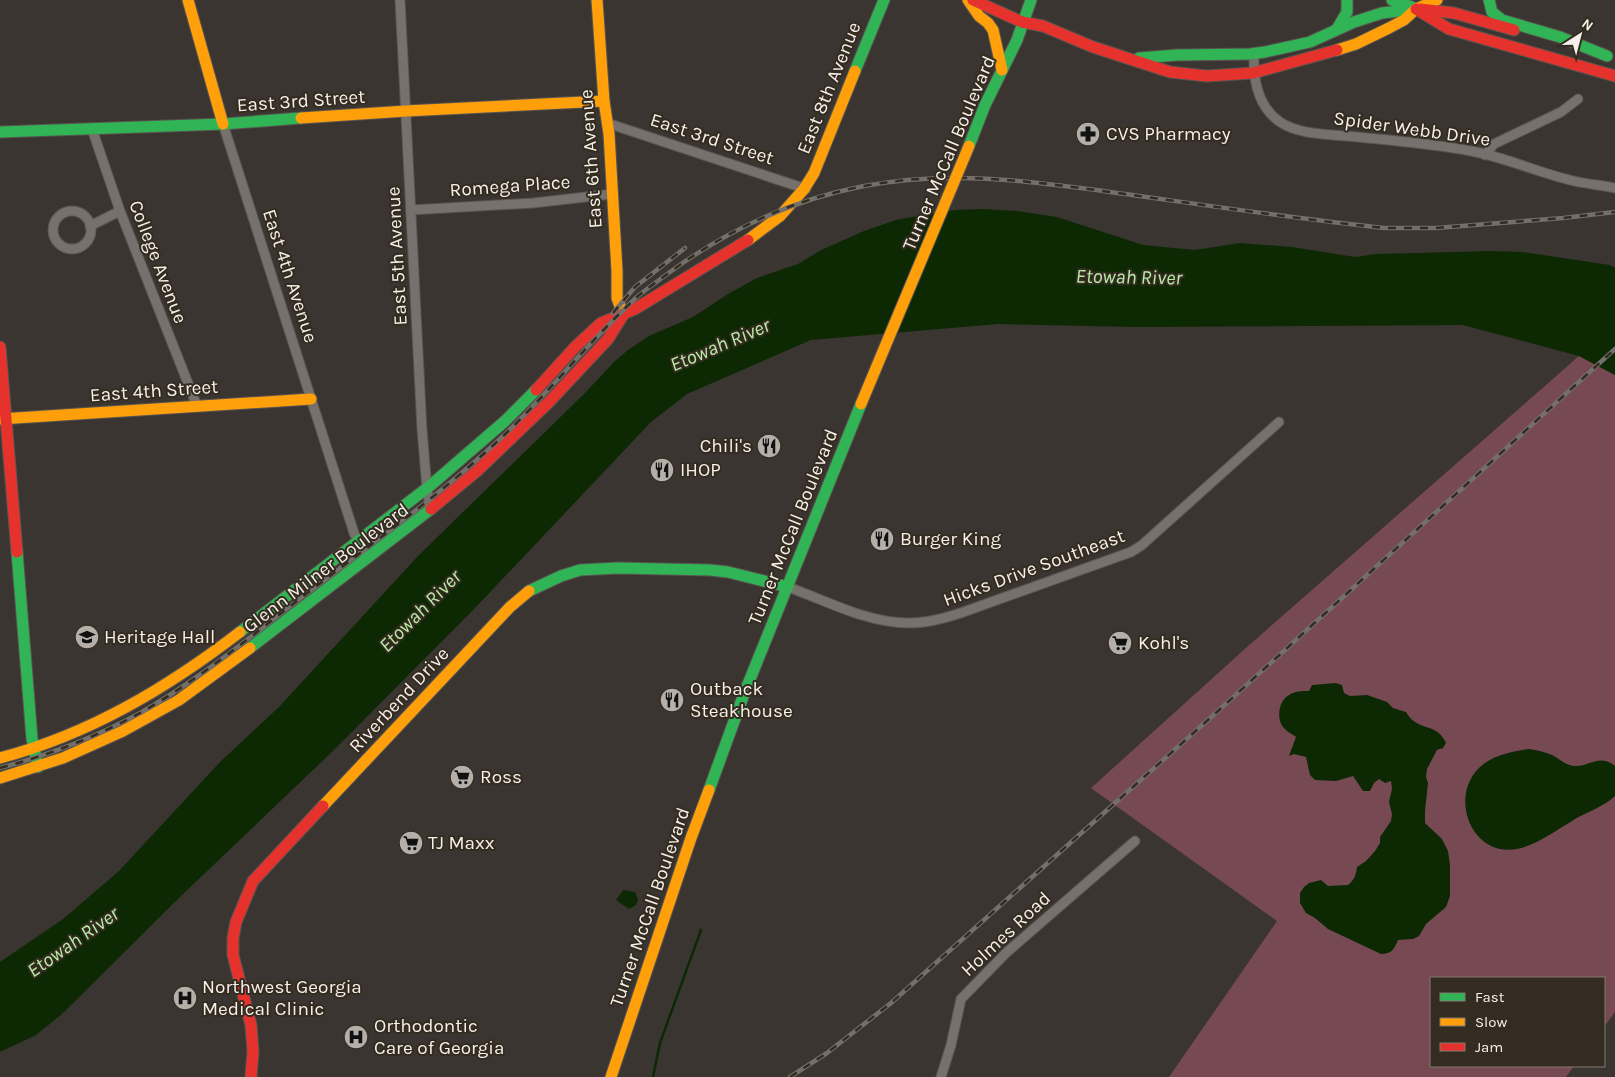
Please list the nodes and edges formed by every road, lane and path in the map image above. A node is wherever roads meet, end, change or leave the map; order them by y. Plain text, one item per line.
1 (188, 0) edge
2 (400, 0) edge
3 (597, 0) edge
4 (884, 0) edge
5 (968, 0) edge
6 (974, 0) edge
7 (1031, 0) edge
8 (1347, 0) edge
9 (1392, 0) edge
10 (1437, 0) edge
11 (1489, 0) edge
12 (1416, 9) junction
13 (1022, 22) junction
14 (1337, 30) junction
15 (1254, 54) junction
16 (1611, 57) edge
17 (1134, 59) junction
18 (1002, 70) junction
19 (1253, 73) junction
20 (1615, 76) edge
21 (1578, 99) dead end
22 (604, 101) junction
23 (406, 111) junction
24 (607, 123) junction
25 (223, 124) junction
26 (92, 129) junction
27 (0, 132) edge
28 (1485, 154) junction
29 (1615, 188) edge
30 (806, 189) junction
31 (612, 194) junction
32 (411, 210) junction
33 (120, 211) junction
34 (90, 226) junction
35 (623, 315) junction
36 (0, 346) edge
37 (311, 399) junction
38 (197, 406) junction
39 (3, 418) edge
40 (1280, 422) dead end
41 (427, 489) junction
42 (432, 510) junction
43 (358, 542) junction
44 (367, 560) junction
45 (788, 586) junction
46 (34, 749) junction
47 (0, 758) edge
48 (38, 767) junction
49 (0, 778) edge
50 (1135, 841) dead end
51 (251, 1077) edge
52 (611, 1077) edge
53 (941, 1077) edge

1 - 25 street, East 4th Avenue
2 - 23 street, East 5th Avenue
3 - 22 street, East 6th Avenue
4 - 30 street, East 8th Avenue
5 - 18 street
6 - 13 street
7 - 13 street, Turner McCall Boulevard
8 - 14 street
9 - 12 street
10 - 12 street
11 - 16 street
12 - 14 street
12 - 16 street
12 - 19 street
12 - 20 street
13 - 17 street
13 - 18 street, Turner McCall Boulevard
14 - 15 street
15 - 17 street
15 - 19 street, Spider Webb Drive
17 - 19 street
18 - 45 street, Turner McCall Boulevard, bridge
19 - 28 street, Spider Webb Drive
21 - 28 street
22 - 23 street, East 3rd Street
22 - 24 street, East 6th Avenue
23 - 25 street, East 3rd Street
23 - 32 street, East 5th Avenue
24 - 30 street, East 3rd Street
24 - 31 street, East 6th Avenue
25 - 26 street, East 3rd Street
25 - 37 street, East 4th Avenue
26 - 27 street, East 3rd Street
26 - 33 street, College Avenue
28 - 29 street, Spider Webb Drive
30 - 35 street, Glenn Milner Boulevard
31 - 32 street, Romega Place
31 - 35 street, East 6th Avenue
32 - 41 street, East 5th Avenue
33 - 34 street
33 - 38 street, College Avenue
34 - 34 street
35 - 41 street, Glenn Milner Boulevard
35 - 42 street, Glenn Milner Boulevard
36 - 39 street
37 - 38 street, East 4th Street
37 - 43 street, East 4th Avenue
38 - 39 street, East 4th Street
39 - 46 street
40 - 45 street, Hicks Drive Southeast
41 - 42 street, East 5th Avenue
41 - 43 street, Glenn Milner Boulevard
42 - 44 street, Glenn Milner Boulevard
43 - 44 street, East 4th Avenue
43 - 46 street, Glenn Milner Boulevard
44 - 48 street, Glenn Milner Boulevard
45 - 51 street, Riverbend Drive
45 - 52 street, Turner McCall Boulevard
46 - 47 street, Glenn Milner Boulevard
46 - 48 street
48 - 49 street, Glenn Milner Boulevard
50 - 53 street, Holmes Road

